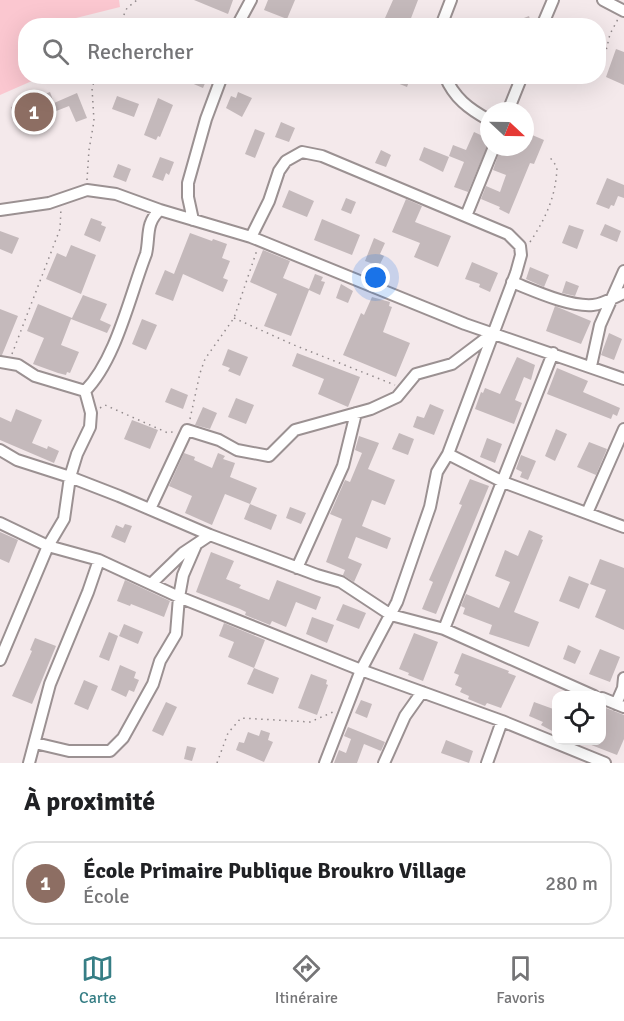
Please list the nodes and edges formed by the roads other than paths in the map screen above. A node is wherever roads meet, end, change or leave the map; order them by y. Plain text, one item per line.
1 (251, 0) edge
2 (451, 0) edge
3 (553, 0) edge
4 (603, 0) edge
5 (621, 15) edge
6 (241, 18) edge
7 (444, 18) edge
8 (545, 18) edge
9 (219, 84) edge
10 (448, 84) edge
11 (519, 84) edge
12 (512, 102) edge
13 (480, 116) edge
14 (490, 156) edge
15 (0, 210) edge
16 (160, 210) junction
17 (466, 216) junction
18 (193, 220) junction
19 (256, 239) junction
20 (624, 271) edge
21 (512, 282) junction
22 (619, 295) edge
23 (493, 333) junction
24 (553, 353) junction
25 (5, 363) edge
26 (591, 366) junction
27 (624, 379) edge
28 (85, 391) junction
29 (356, 413) junction
30 (624, 429) edge
31 (0, 450) edge
32 (448, 453) junction
33 (70, 477) junction
34 (503, 482) junction
35 (150, 509) junction
36 (587, 513) junction
37 (0, 524) edge
38 (624, 527) edge
39 (210, 535) junction
40 (196, 545) junction
41 (48, 546) junction
42 (99, 560) junction
43 (297, 568) junction
44 (152, 583) junction
45 (179, 597) junction
46 (391, 615) junction
47 (444, 629) junction
48 (0, 660) edge
49 (361, 670) junction
50 (624, 678) edge
51 (583, 691) edge
52 (422, 692) junction
53 (606, 700) edge
54 (620, 705) edge
55 (502, 721) junction
56 (35, 743) junction
57 (29, 763) edge
58 (325, 763) edge
59 (384, 763) edge
60 (487, 763) edge
61 (605, 763) edge

1 - 6 street
2 - 7 street
3 - 8 street
4 - 5 street
9 - 18 street
10 - 13 street
11 - 12 street
14 - 17 street
15 - 16 street
16 - 18 street
16 - 28 street
17 - 19 street
17 - 21 street
18 - 19 street
19 - 23 street
20 - 22 street
21 - 22 street
21 - 23 street
22 - 26 street
23 - 24 street
23 - 29 street
23 - 32 street
24 - 26 street
24 - 34 street
25 - 28 street
26 - 27 street
28 - 33 street
29 - 35 street
29 - 43 street
30 - 36 street
31 - 33 street
32 - 34 street
32 - 46 street
33 - 35 street
33 - 41 street
34 - 36 street
34 - 47 street
35 - 39 street
36 - 38 street
37 - 41 street
39 - 40 street
39 - 43 street
40 - 44 street
40 - 45 street
41 - 42 street
41 - 48 street
42 - 44 street
42 - 56 street
43 - 46 street
44 - 45 street
45 - 49 street
45 - 56 street
46 - 47 street
46 - 49 street
47 - 51 street
49 - 52 street
49 - 58 street
50 - 54 street
52 - 55 street
52 - 59 street
53 - 54 street
55 - 60 street
55 - 61 street
56 - 57 street

